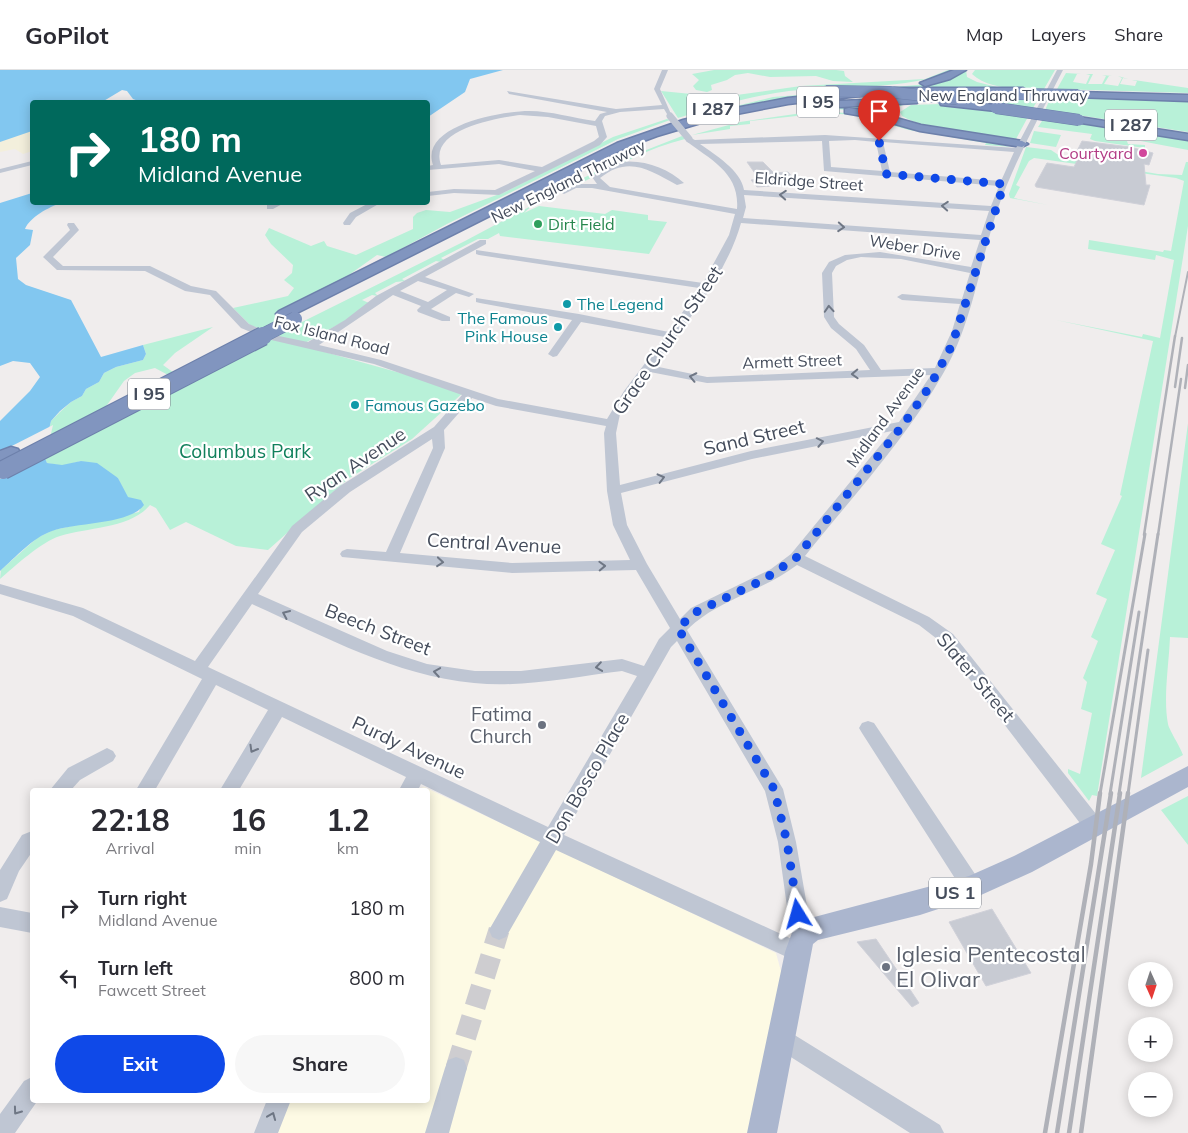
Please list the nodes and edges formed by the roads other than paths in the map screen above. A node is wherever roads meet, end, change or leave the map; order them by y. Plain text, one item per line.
1 (665, 70) edge
2 (1060, 70) edge
3 (970, 74) edge
4 (509, 92) dead end
5 (1021, 92) junction
6 (1188, 97) edge
7 (557, 100) junction
8 (938, 102) junction
9 (765, 105) junction
10 (664, 107) junction
11 (997, 107) junction
12 (828, 110) dead end
13 (615, 111) junction
14 (802, 111) dead end
15 (530, 113) junction
16 (752, 116) junction
17 (599, 124) junction
18 (1185, 135) edge
19 (825, 137) junction
20 (879, 139) junction
21 (691, 141) junction
22 (1020, 147) junction
23 (624, 150) junction
24 (606, 152) junction
25 (30, 164) edge
26 (438, 167) junction
27 (430, 168) edge
28 (545, 170) junction
29 (0, 172) edge
30 (886, 174) junction
31 (596, 177) junction
32 (680, 183) dead end
33 (1004, 184) junction
34 (574, 186) junction
35 (606, 188) junction
36 (564, 192) dead end
37 (742, 192) junction
38 (430, 194) edge
39 (276, 205) edge
40 (372, 205) edge
41 (270, 208) dead end
42 (994, 209) junction
43 (740, 216) junction
44 (347, 223) dead end
45 (71, 225) dead end
46 (985, 238) junction
47 (975, 272) junction
48 (417, 278) junction
49 (705, 286) junction
50 (456, 290) junction
51 (392, 291) junction
52 (468, 294) dead end
53 (902, 296) dead end
54 (480, 300) dead end
55 (966, 302) junction
56 (425, 309) junction
57 (290, 317) junction
58 (579, 317) junction
59 (446, 319) dead end
60 (670, 335) junction
61 (308, 347) junction
62 (553, 354) dead end
63 (647, 368) junction
64 (939, 371) junction
65 (878, 374) junction
66 (470, 393) junction
67 (612, 424) junction
68 (903, 425) junction
69 (438, 430) junction
70 (3, 463) edge
71 (614, 490) junction
72 (347, 554) dead end
73 (391, 557) junction
74 (796, 558) junction
75 (640, 565) junction
76 (0, 589) edge
77 (248, 596) junction
78 (678, 628) junction
79 (205, 673) junction
80 (646, 673) junction
81 (278, 708) junction
82 (868, 728) dead end
83 (107, 756) dead end
84 (1188, 776) edge
85 (412, 782) edge
86 (61, 788) edge
87 (146, 788) edge
88 (230, 788) edge
89 (427, 788) edge
90 (430, 789) edge
91 (1093, 825) junction
92 (552, 838) junction
93 (30, 839) edge
94 (972, 887) junction
95 (0, 892) edge
96 (0, 917) edge
97 (30, 922) edge
98 (499, 930) tunnel mouth
99 (802, 942) junction
100 (780, 1037) junction
101 (456, 1068) tunnel mouth
102 (30, 1092) edge
103 (278, 1103) edge
104 (1, 1133) edge
105 (266, 1133) edge
106 (437, 1133) edge
107 (762, 1133) edge
108 (932, 1133) edge

1 - 10 street
2 - 22 street, Midland Avenue
3 - 5 highway
3 - 9 highway
4 - 7 street
5 - 6 highway, New England Thruway / I 95, bridge
5 - 9 highway, New England Thruway / I 95
5 - 23 highway, New England Thruway / I 95
7 - 13 street
7 - 15 street
8 - 11 highway, I 287
8 - 16 highway, I 287
8 - 22 highway
9 - 24 highway, New England Thruway / I 95
10 - 13 street
10 - 21 street, bridge
11 - 18 highway, I 287, bridge
11 - 24 highway, I 287, bridge
12 - 22 highway
13 - 17 street
14 - 16 highway
15 - 17 street
15 - 26 street
16 - 23 highway, I 287
17 - 28 street
19 - 20 street
19 - 21 street
19 - 30 street
20 - 22 street
20 - 30 street
21 - 37 street
22 - 33 street, Midland Avenue
23 - 57 highway, New England Thruway / I 95
24 - 57 highway, New England Thruway / I 95
25 - 29 street
26 - 27 street
26 - 28 street
28 - 38 street
30 - 33 street
31 - 32 street
31 - 34 street
31 - 35 street
33 - 42 street, Midland Avenue
34 - 35 street
34 - 36 street
35 - 43 street
42 -> 37 street, Eldridge Street
37 - 43 street, Grace Church Street
39 - 41 street
40 - 44 street
42 - 46 street, Midland Avenue
43 -> 46 street
43 - 49 street, Grace Church Street
45 - 61 street, Fox Island Road
46 - 47 street, Midland Avenue
47 - 55 street, Midland Avenue
65 -> 47 street, Weber Drive
48 - 49 street
48 - 50 street
48 - 51 street
49 - 60 street, Grace Church Street
50 - 52 street
50 - 56 street
51 - 56 street
51 - 61 street
53 - 55 street
54 - 58 street
55 - 64 street, Midland Avenue
56 - 59 street
57 - 70 highway, New England Thruway / I 95, bridge
58 - 60 street
58 - 62 street
60 - 63 street, Grace Church Street
61 - 66 street, Fox Island Road
65 -> 63 street, Armett Street
63 - 67 street, Grace Church Street
64 - 65 street, Armett Street
64 - 68 street, Midland Avenue
66 - 67 street, Fox Island Road
66 - 69 street, Ryan Avenue
67 - 71 street, Grace Church Street
71 -> 68 street, Sand Street
68 - 74 street, Midland Avenue
69 - 73 street
69 - 77 street, Ryan Avenue
71 - 75 street, Grace Church Street
72 - 73 street, Central Avenue
73 -> 75 street, Central Avenue
74 - 78 street, Midland Avenue
74 - 91 street, Slater Street
75 - 78 street, Grace Church Street
76 - 79 street, Purdy Avenue
77 - 79 street, Ryan Avenue
80 -> 77 street, Beech Street
78 - 80 street, Don Bosco Place
78 - 99 street, Grace Church Street
79 - 81 street, Purdy Avenue
79 - 87 street, Ryan Avenue
80 - 92 street, Don Bosco Place
81 - 85 street, Purdy Avenue
81 -> 88 street
82 - 94 street
83 - 86 street
84 - 91 main road, US 1
85 - 89 street, Purdy Avenue
90 - 92 street, Purdy Avenue
91 - 94 main road, US 1
92 - 98 street, Don Bosco Place
92 - 99 street, Purdy Avenue
93 - 95 street
94 - 99 main road, US 1
96 - 97 street
99 - 100 main road
100 - 107 main road
100 - 108 street
101 - 106 street
102 -> 104 street
105 -> 103 street

